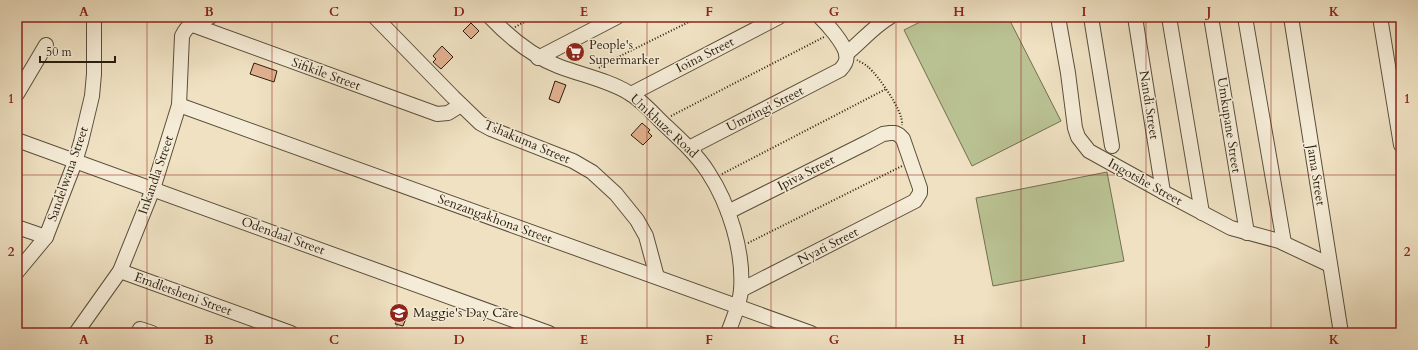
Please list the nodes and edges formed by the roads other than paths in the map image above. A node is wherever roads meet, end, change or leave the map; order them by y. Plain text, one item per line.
1 (94, 17) edge
2 (210, 17) edge
3 (375, 17) edge
4 (490, 17) edge
5 (617, 17) edge
6 (779, 17) edge
7 (820, 17) edge
8 (890, 17) edge
9 (1058, 17) edge
10 (1092, 17) edge
11 (1135, 17) edge
12 (1169, 17) edge
13 (1211, 17) edge
14 (1245, 17) edge
15 (1292, 17) edge
16 (1380, 17) edge
17 (190, 24) junction
18 (46, 45) dead end
19 (846, 54) junction
20 (538, 58) junction
21 (17, 94) edge
22 (630, 94) junction
23 (179, 105) junction
24 (461, 105) junction
25 (17, 140) edge
26 (1401, 145) edge
27 (1112, 146) dead end
28 (689, 148) junction
29 (75, 162) junction
30 (153, 189) junction
31 (1163, 192) junction
32 (915, 202) joint
33 (728, 212) junction
34 (1202, 213) junction
35 (17, 227) edge
36 (1247, 233) junction
37 (46, 237) junction
38 (1284, 243) junction
39 (1330, 265) junction
40 (120, 271) junction
41 (17, 272) edge
42 (657, 277) junction
43 (741, 290) junction
44 (738, 306) junction
45 (76, 333) edge
46 (138, 333) edge
47 (152, 333) edge
48 (291, 333) edge
49 (549, 333) edge
50 (728, 333) edge
51 (811, 333) edge
52 (1341, 333) edge

1 - 29 street, Sandelwana Street
2 - 17 street
3 - 24 street, Tshakuma Street
4 - 20 street, Umkhuze Road
5 - 20 street
6 - 22 street, Ioina Street
7 - 19 street
8 - 19 street
9 - 31 street, Ingotshe Street
10 - 27 street
11 - 31 street, Nandi Street
12 - 34 street
13 - 36 street, Umkupane Street
14 - 38 street
15 - 39 street, Jama Street
16 - 26 street
17 - 23 street, Inkandla Street
17 - 24 street, Sifikile Street
18 - 21 street
19 - 28 street, Umzingi Street
20 - 22 street, Umkhuze Road
22 - 28 street, Umkhuze Road
23 - 30 street, Inkandla Street
23 - 42 street, Senzangakhona Street
24 - 42 street, Tshakuma Street
25 - 29 street, Odendaal Street
28 - 33 street, Umkhuze Road
29 - 30 street, Odendaal Street
29 - 37 street, Sandelwana Street
30 - 40 street, Inkandla Street
30 - 49 street, Odendaal Street
31 - 34 street, Ingotshe Street
32 - 33 street, Ipiva Street
32 - 43 street, Nyati Street
33 - 43 street, Umkhuze Road
34 - 36 street, Ingotshe Street
35 - 37 street
36 - 38 street, Ingotshe Street
37 - 41 street, Sandelwana Street
38 - 39 street, Ingotshe Street
39 - 52 street, Jama Street
40 - 45 street, Inkandla Street
40 - 48 street, Emdletsheni Street
42 - 44 street, Senzangakhona Street
43 - 44 street, Umkhuze Road
44 - 50 street, Umkhuze Road
44 - 51 street, Senzangakhona Street
46 - 47 street

